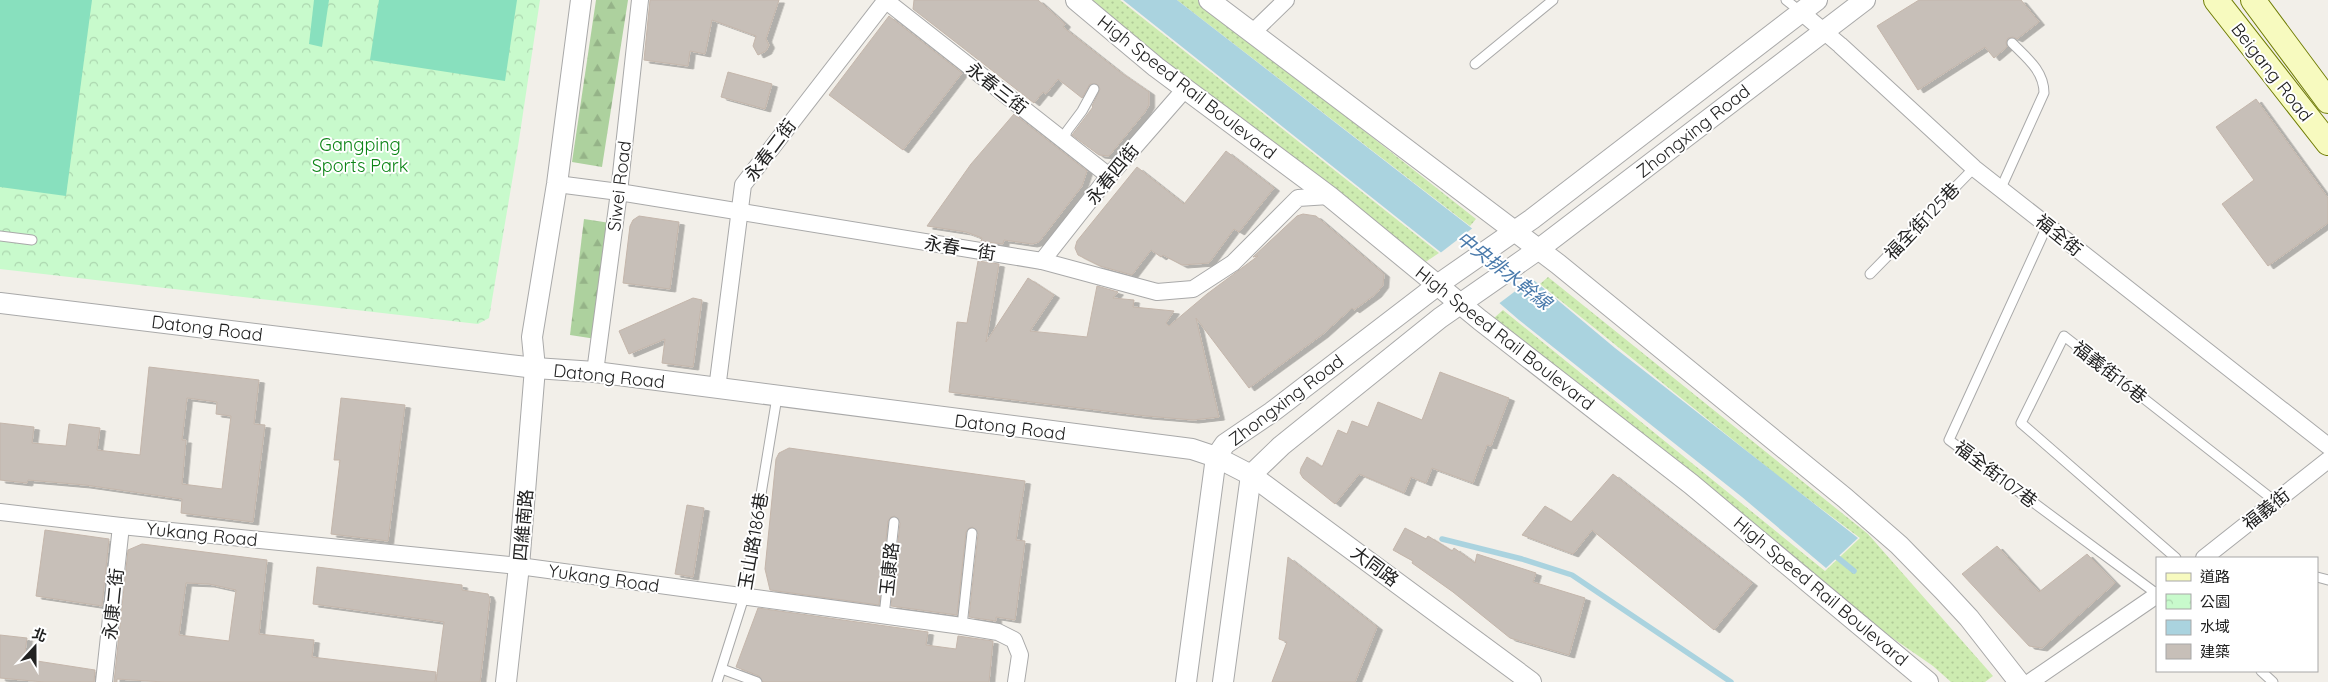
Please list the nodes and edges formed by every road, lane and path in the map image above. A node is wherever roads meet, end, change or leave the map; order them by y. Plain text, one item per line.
1 (581, 0) edge
2 (640, 0) edge
3 (885, 0) edge
4 (1076, 0) edge
5 (1209, 0) edge
6 (1286, 0) edge
7 (1551, 0) edge
8 (1817, 0) edge
9 (1865, 0) edge
10 (2216, 0) edge
11 (2253, 0) edge
12 (1793, 6) edge
13 (1823, 31) junction
14 (1252, 33) junction
15 (2012, 43) dead end
16 (1475, 64) dead end
17 (1094, 89) dead end
18 (1185, 89) junction
19 (2328, 101) edge
20 (1064, 141) junction
21 (2328, 143) edge
22 (1974, 168) junction
23 (1108, 176) junction
24 (557, 184) junction
25 (2001, 188) junction
26 (619, 192) junction
27 (1329, 196) junction
28 (740, 212) junction
29 (2047, 226) junction
30 (1515, 231) junction
31 (0, 236) edge
32 (32, 240) dead end
33 (1539, 249) junction
34 (1042, 261) junction
35 (1870, 274) dead end
36 (1440, 283) junction
37 (1464, 301) junction
38 (0, 303) edge
39 (535, 368) junction
40 (595, 372) junction
41 (717, 389) junction
42 (777, 397) junction
43 (2328, 446) edge
44 (1216, 457) junction
45 (2328, 460) edge
46 (1251, 475) junction
47 (2276, 502) junction
48 (0, 512) edge
49 (894, 522) dead end
50 (121, 526) junction
51 (972, 533) dead end
52 (2175, 557) edge
53 (2205, 557) edge
54 (519, 566) junction
55 (2156, 594) edge
56 (2156, 596) edge
57 (744, 597) junction
58 (884, 616) junction
59 (962, 626) junction
60 (722, 669) junction
61 (2262, 672) edge
62 (104, 682) edge
63 (506, 682) edge
64 (717, 682) edge
65 (757, 682) edge
66 (1016, 682) edge
67 (1186, 682) edge
68 (1223, 682) edge
69 (1531, 682) edge
70 (1928, 682) edge
71 (2019, 682) edge
72 (2030, 682) edge
73 (2273, 682) edge

1 - 24 street
2 - 26 street, Siwei Road
3 - 20 street, 永春三街
3 - 28 street, 永春二街
4 - 18 street, High Speed Rail Boulevard
5 - 14 street
6 - 14 street
7 - 16 lane
8 - 12 street, Zhongxing Road
9 - 13 street, Zhongxing Road
10 - 21 main road, Beigang Road
11 - 19 main road, Beigang Road
12 - 13 street, 福全街
12 - 30 street, Zhongxing Road
13 - 22 street, 福全街
13 - 33 street, Zhongxing Road
14 - 30 street
15 - 25 lane
17 - 20 lane
18 - 23 street, 永春四街
18 - 27 street, High Speed Rail Boulevard
20 - 23 street, 永春三街
22 - 25 street, 福全街
22 - 35 lane, 福全街125巷
23 - 34 street, 永春四街
24 - 26 street, 永春一街
24 - 39 street
25 - 29 street, 福全街
26 - 28 street, 永春一街
26 - 40 street, Siwei Road
27 - 34 street, 永春一街
27 - 36 street, High Speed Rail Boulevard
28 - 34 street, 永春一街
28 - 41 street, 永春二街
29 - 43 street, 福全街
29 - 55 lane, 福全街107巷
30 - 33 street
30 - 36 street, Zhongxing Road
31 - 32 lane
33 - 37 street, Zhongxing Road
33 - 71 street
36 - 37 street, High Speed Rail Boulevard
36 - 44 street, Zhongxing Road
37 - 46 street, Zhongxing Road
37 - 70 street, High Speed Rail Boulevard
38 - 39 street, Datong Road
39 - 40 street, Datong Road
39 - 54 street, 四維南路
40 - 41 street, Datong Road
41 - 42 street, Datong Road
42 - 44 street, Datong Road
42 - 57 lane, 玉山路186巷
44 - 46 street, 大同路
44 - 67 street, Zhongxing Road
45 - 47 street, 福義街
46 - 68 street
46 - 69 street, 大同路
47 - 52 lane, 福義街16巷
47 - 53 street, 福義街
48 - 50 street, Yukang Road
49 - 58 lane, 玉康路
50 - 54 street, Yukang Road
50 - 62 street, 永康二街
51 - 59 lane
54 - 57 street, Yukang Road
54 - 63 street, 四維南路
56 - 72 street
57 - 58 street, Yukang Road
57 - 60 lane, 玉山路186巷
58 - 59 street, Yukang Road
59 - 66 street, Yukang Road
60 - 64 lane, 玉山路186巷
60 - 65 lane
61 - 73 lane

